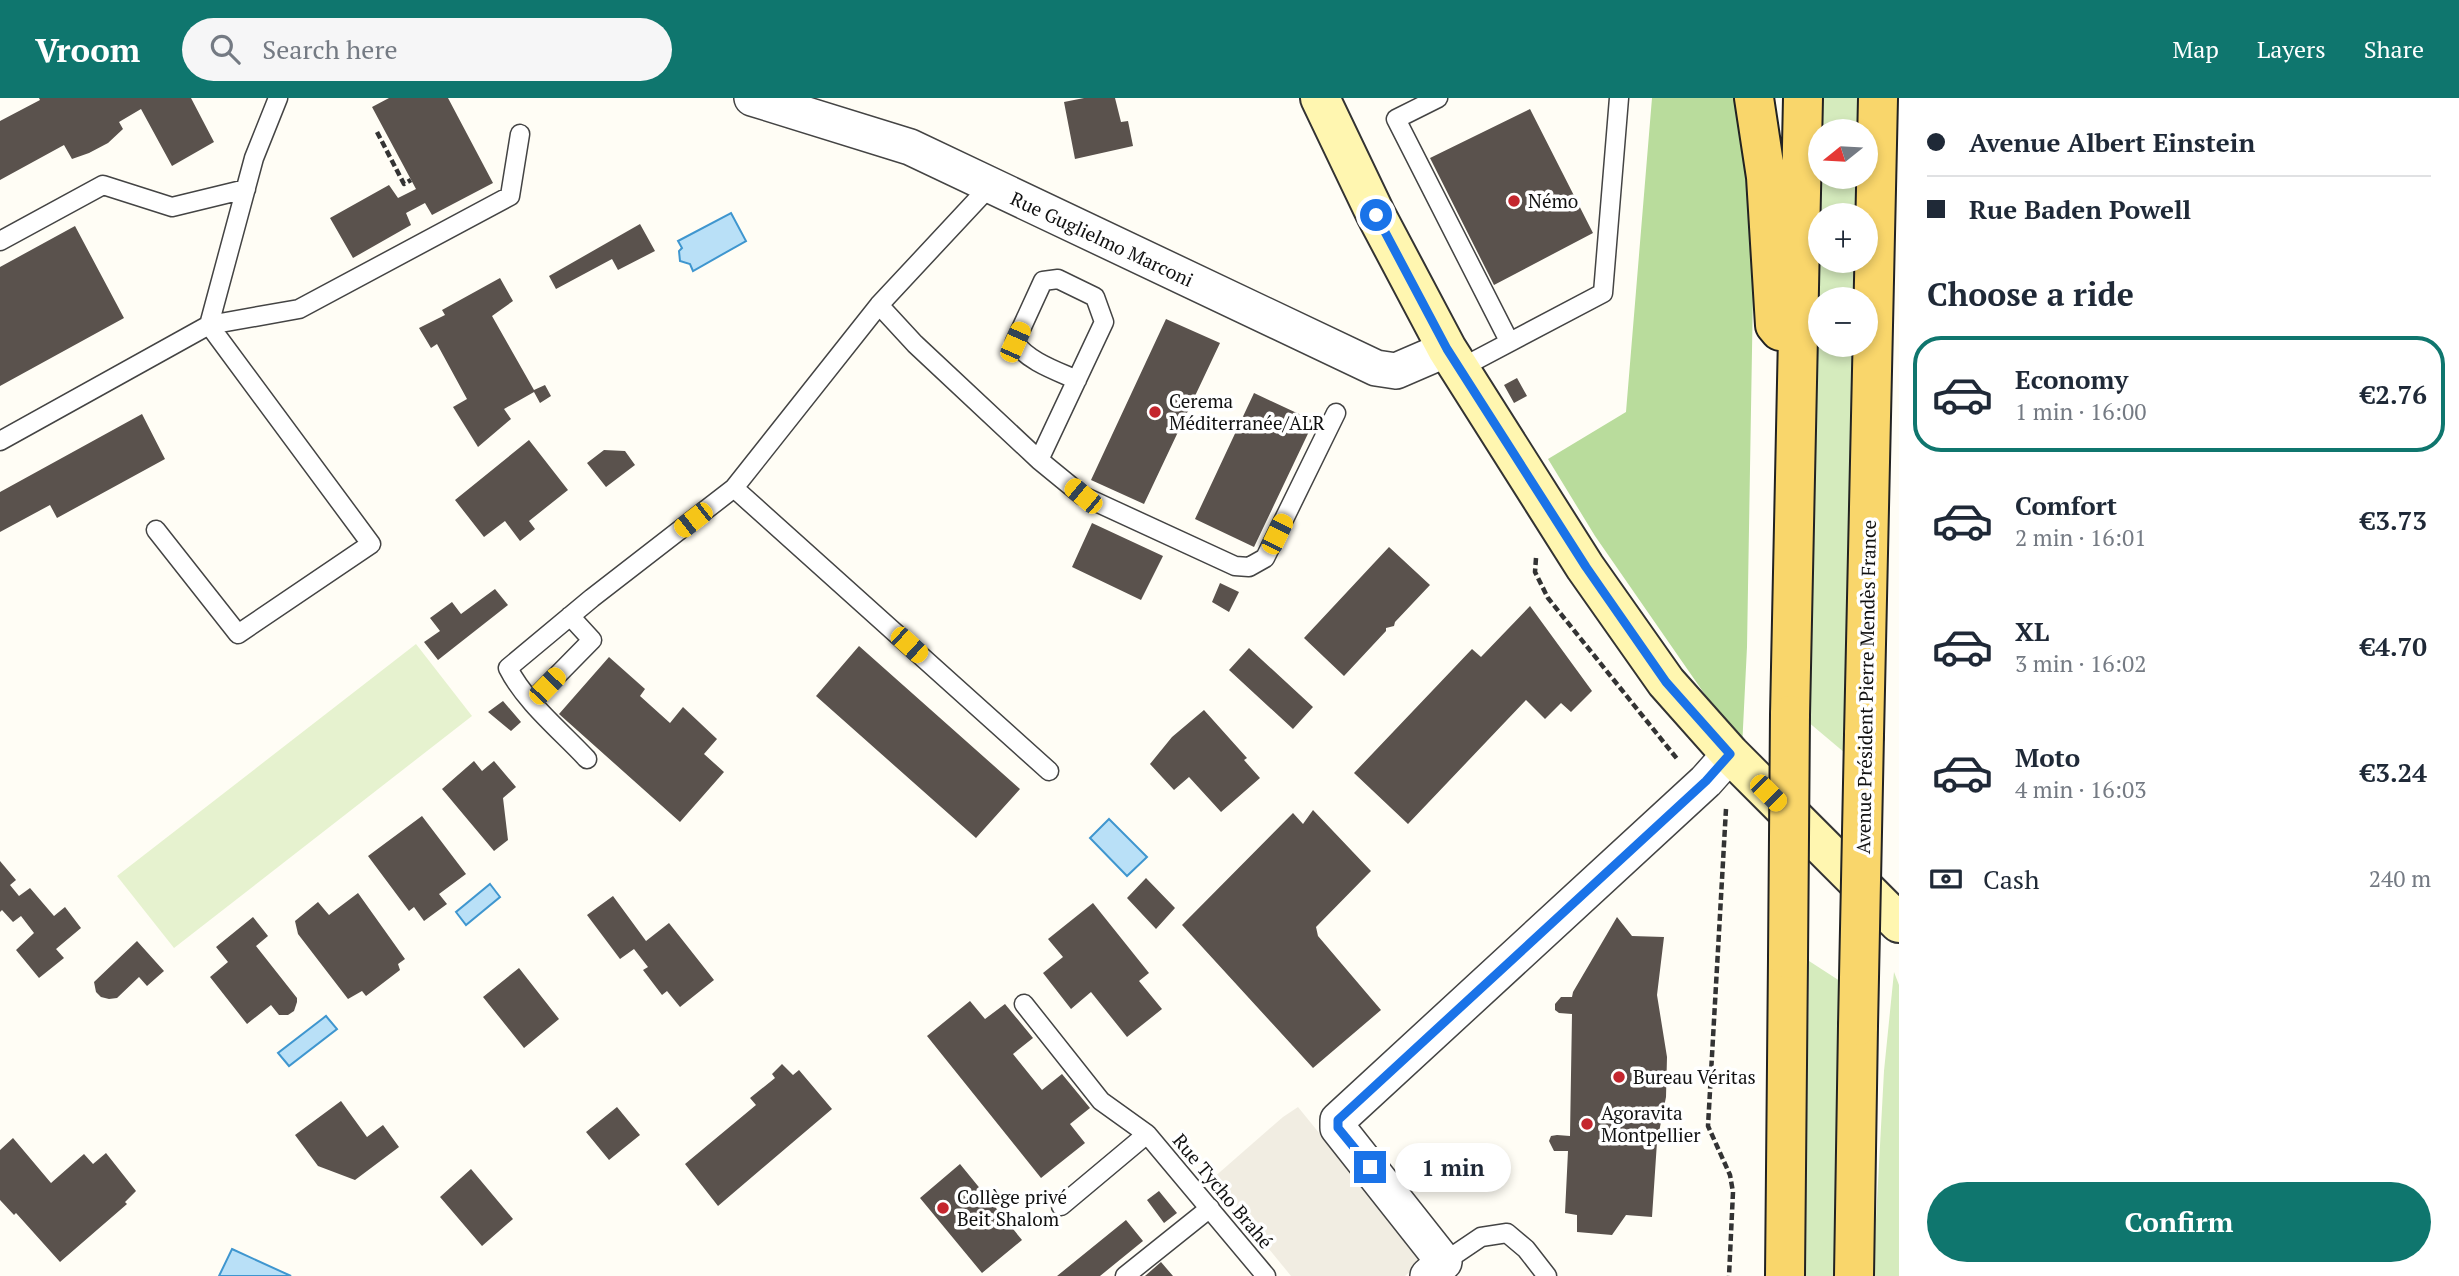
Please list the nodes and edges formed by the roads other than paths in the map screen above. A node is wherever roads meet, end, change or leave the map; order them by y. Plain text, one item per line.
1 (278, 98) edge
2 (752, 98) edge
3 (1320, 98) edge
4 (1438, 98) edge
5 (1619, 98) edge
6 (1754, 98) edge
7 (1803, 98) edge
8 (1878, 98) edge
9 (520, 134) dead end
10 (990, 186) junction
11 (246, 189) junction
12 (1876, 203) edge
13 (1899, 225) edge
14 (0, 242) edge
15 (1878, 253) edge
16 (1875, 273) edge
17 (879, 305) junction
18 (209, 325) junction
19 (1508, 341) junction
20 (1798, 355) junction
21 (1453, 359) junction
22 (1077, 380) junction
23 (1336, 413) dead end
24 (0, 441) edge
25 (1039, 460) junction
26 (734, 488) junction
27 (156, 530) dead end
28 (570, 616) junction
29 (532, 701) junction
30 (1730, 754) junction
31 (587, 759) dead end
32 (1049, 771) dead end
33 (1899, 923) edge
34 (1024, 1004) dead end
35 (1147, 1134) junction
36 (1061, 1206) dead end
37 (1210, 1208) junction
38 (1436, 1269) edge
39 (1125, 1276) edge
40 (1266, 1276) edge
41 (1547, 1276) edge
42 (1785, 1276) edge
43 (1854, 1276) edge

1 - 11 lane
2 - 10 street, Rue Guglielmo Marconi
3 - 21 main road
4 - 19 lane
5 - 19 lane
6 - 20 main road
7 - 20 main road
8 - 12 main road, Avenue Président Pierre Mendès France
9 - 18 lane
10 - 17 lane
10 - 21 street, Rue Guglielmo Marconi
11 - 14 lane
11 - 18 lane
13 - 15 main road
16 - 43 main road, Avenue Président Pierre Mendès France, bridge
17 - 25 lane
17 - 26 lane
18 - 24 lane
18 - 27 lane
19 - 21 lane
20 - 42 main road, bridge
21 - 30 main road
22 - 22 lane
22 - 25 lane
23 - 25 lane
26 - 28 lane
26 - 32 lane
28 - 29 lane
28 - 29 lane
29 - 31 lane
30 - 33 main road
30 - 38 street
34 - 35 lane, Rue Tycho Brahé
35 - 36 lane, Rue Tycho Brahé
35 - 37 lane, Rue Tycho Brahé
37 - 39 lane
37 - 40 lane, Rue Tycho Brahé
38 - 41 lane

